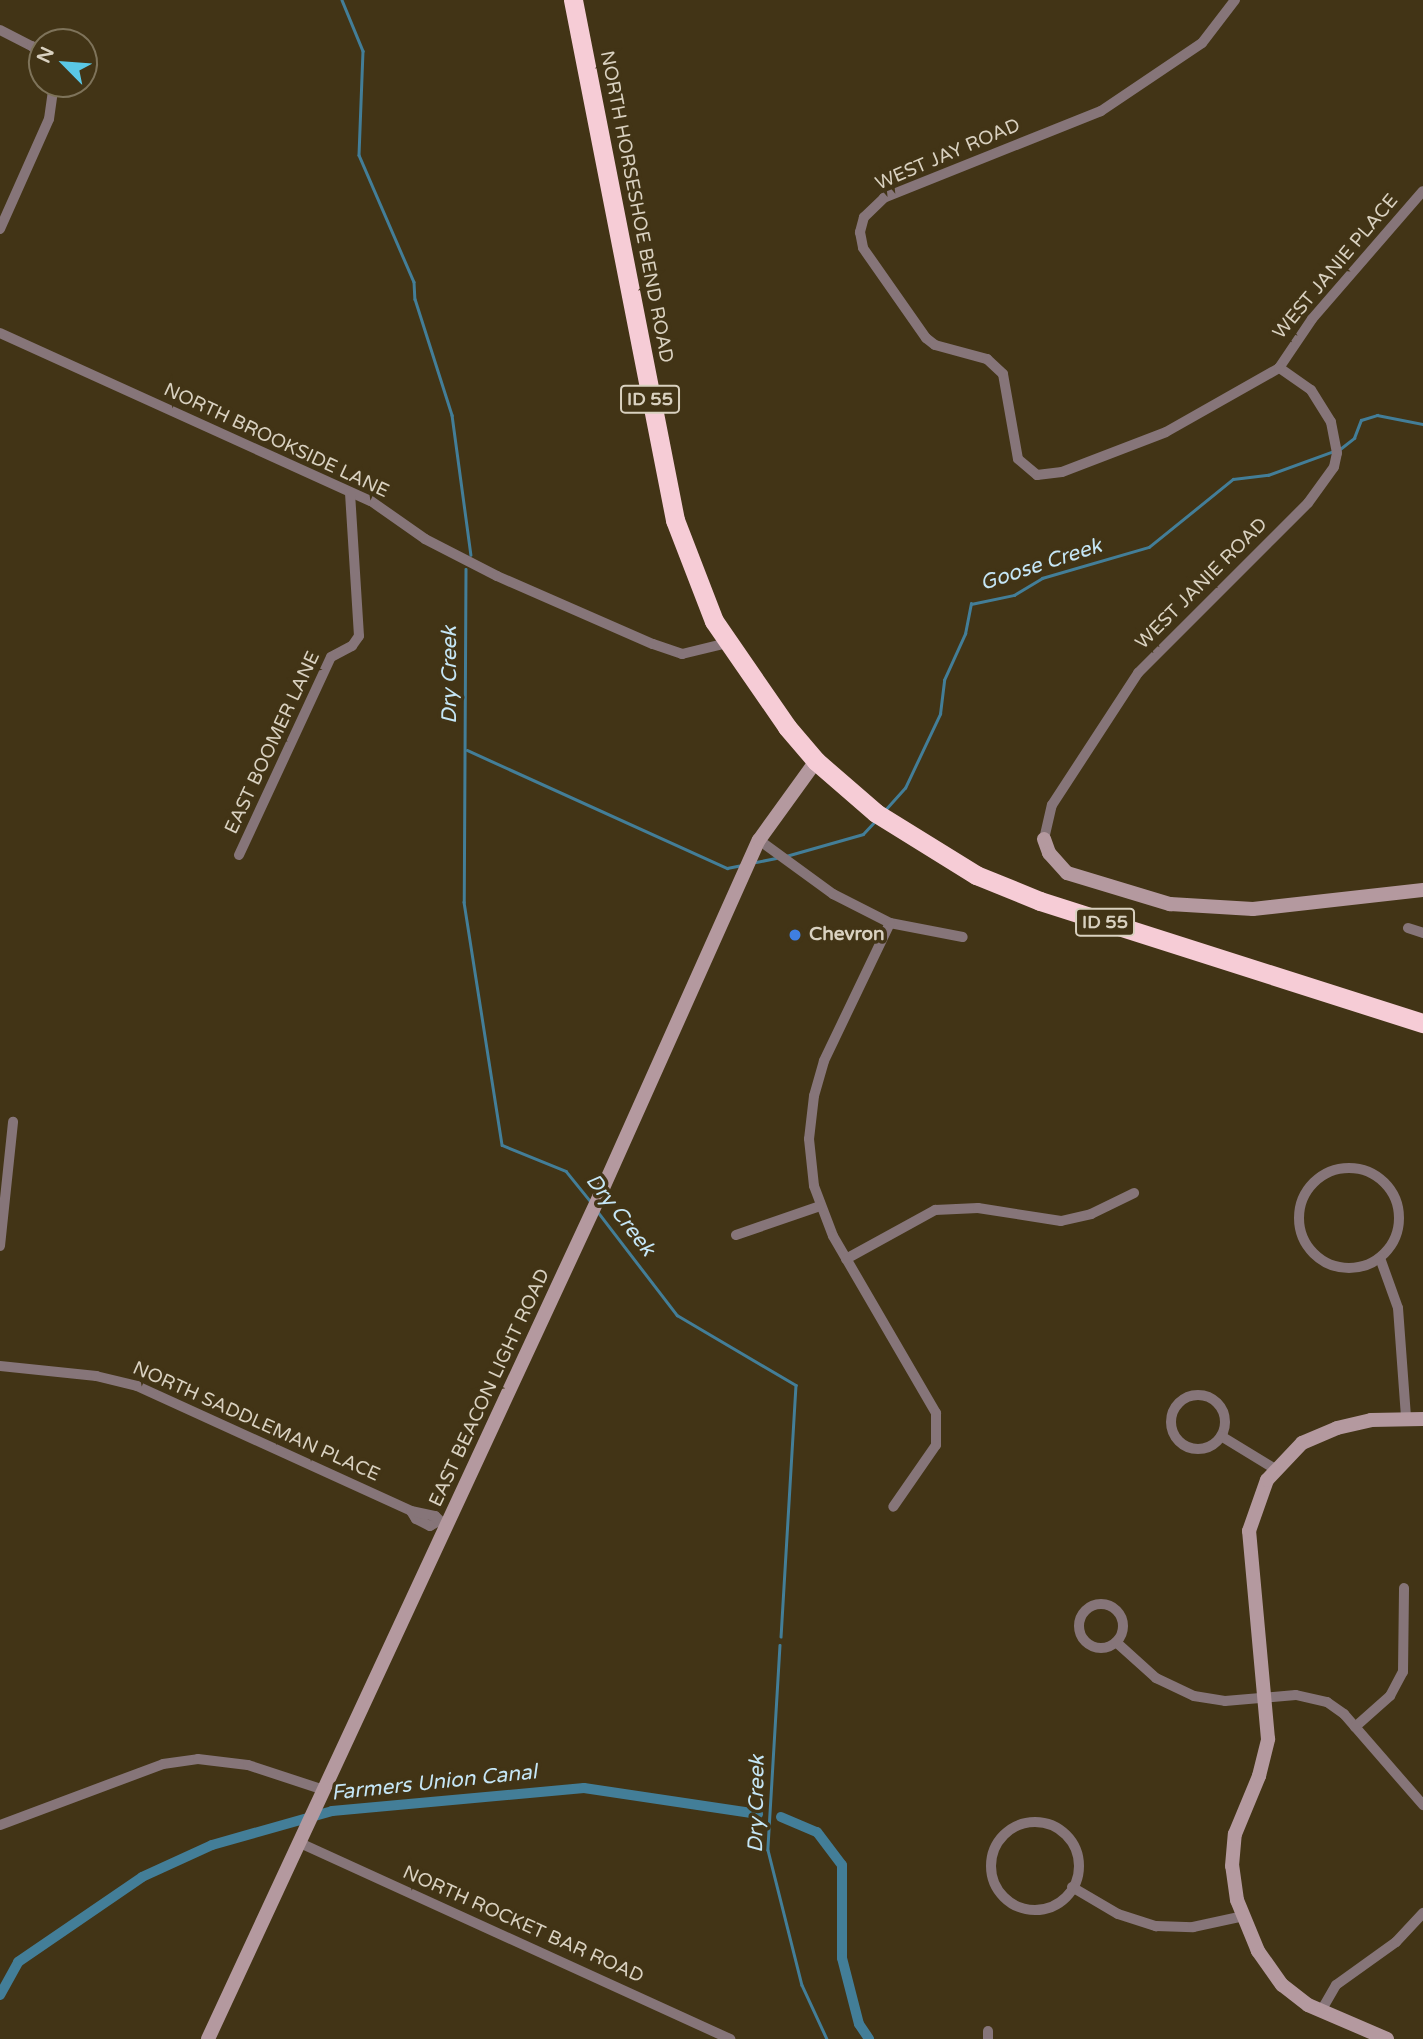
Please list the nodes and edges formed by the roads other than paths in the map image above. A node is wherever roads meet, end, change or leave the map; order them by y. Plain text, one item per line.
1 (573, 0) edge
2 (1235, 0) edge
3 (0, 30) edge
4 (28, 44) edge
5 (52, 98) edge
6 (1423, 191) edge
7 (0, 229) edge
8 (0, 333) edge
9 (1279, 368) junction
10 (350, 492) junction
11 (727, 643) junction
12 (816, 761) junction
13 (1044, 839) joint
14 (759, 840) junction
15 (239, 855) dead end
16 (1423, 890) edge
17 (890, 923) junction
18 (1408, 928) dead end
19 (1423, 933) edge
20 (963, 937) dead end
21 (1423, 1023) edge
22 (13, 1122) dead end
23 (1134, 1193) dead end
24 (820, 1206) junction
25 (736, 1234) dead end
26 (0, 1245) edge
27 (1380, 1258) junction
28 (846, 1259) junction
29 (0, 1366) edge
30 (1406, 1418) junction
31 (1423, 1419) edge
32 (1221, 1436) junction
33 (1275, 1469) junction
34 (893, 1507) dead end
35 (442, 1525) junction
36 (1404, 1588) dead end
37 (1116, 1642) junction
38 (1266, 1698) junction
39 (1355, 1727) junction
40 (324, 1790) junction
41 (1423, 1805) edge
42 (0, 1825) edge
43 (300, 1843) junction
44 (1072, 1887) junction
45 (1423, 1913) edge
46 (1244, 1916) junction
47 (1321, 2011) junction
48 (208, 2039) edge
49 (731, 2039) edge
50 (1387, 2039) edge

1 - 11 highway, NORTH HORSESHOE BEND ROAD / ID 55
2 - 9 street, WEST JAY ROAD
3 - 4 street
5 - 7 street
6 - 9 street, WEST JANIE PLACE
8 - 10 street, NORTH BROOKSIDE LANE
9 - 13 street, WEST JANIE ROAD
10 - 11 street, NORTH BROOKSIDE LANE
10 - 15 street, EAST BOOMER LANE
11 - 12 highway, NORTH HORSESHOE BEND ROAD / ID 55
12 - 14 main road, EAST BEACON LIGHT ROAD
12 - 21 highway, NORTH HORSESHOE BEND ROAD / ID 55
13 - 16 main road
14 - 17 street
14 - 35 main road, EAST BEACON LIGHT ROAD
17 - 20 street
17 - 24 street
18 - 19 street
22 - 26 street
23 - 28 street
24 - 25 street
24 - 28 street
27 - 27 street
27 - 30 street
28 - 34 street
29 - 35 street, NORTH SADDLEMAN PLACE
30 - 31 main road
30 - 33 main road
32 - 32 street
32 - 33 street
33 - 38 main road
35 - 40 main road, EAST BEACON LIGHT ROAD
36 - 39 street
37 - 37 street
37 - 38 street
38 - 39 street
38 - 46 main road
39 - 41 street
40 - 42 street
40 - 43 main road, EAST BEACON LIGHT ROAD
43 - 48 main road, EAST BEACON LIGHT ROAD
43 - 49 street, NORTH ROCKET BAR ROAD
44 - 44 street
44 - 46 street
45 - 47 street
46 - 47 main road
47 - 50 main road

